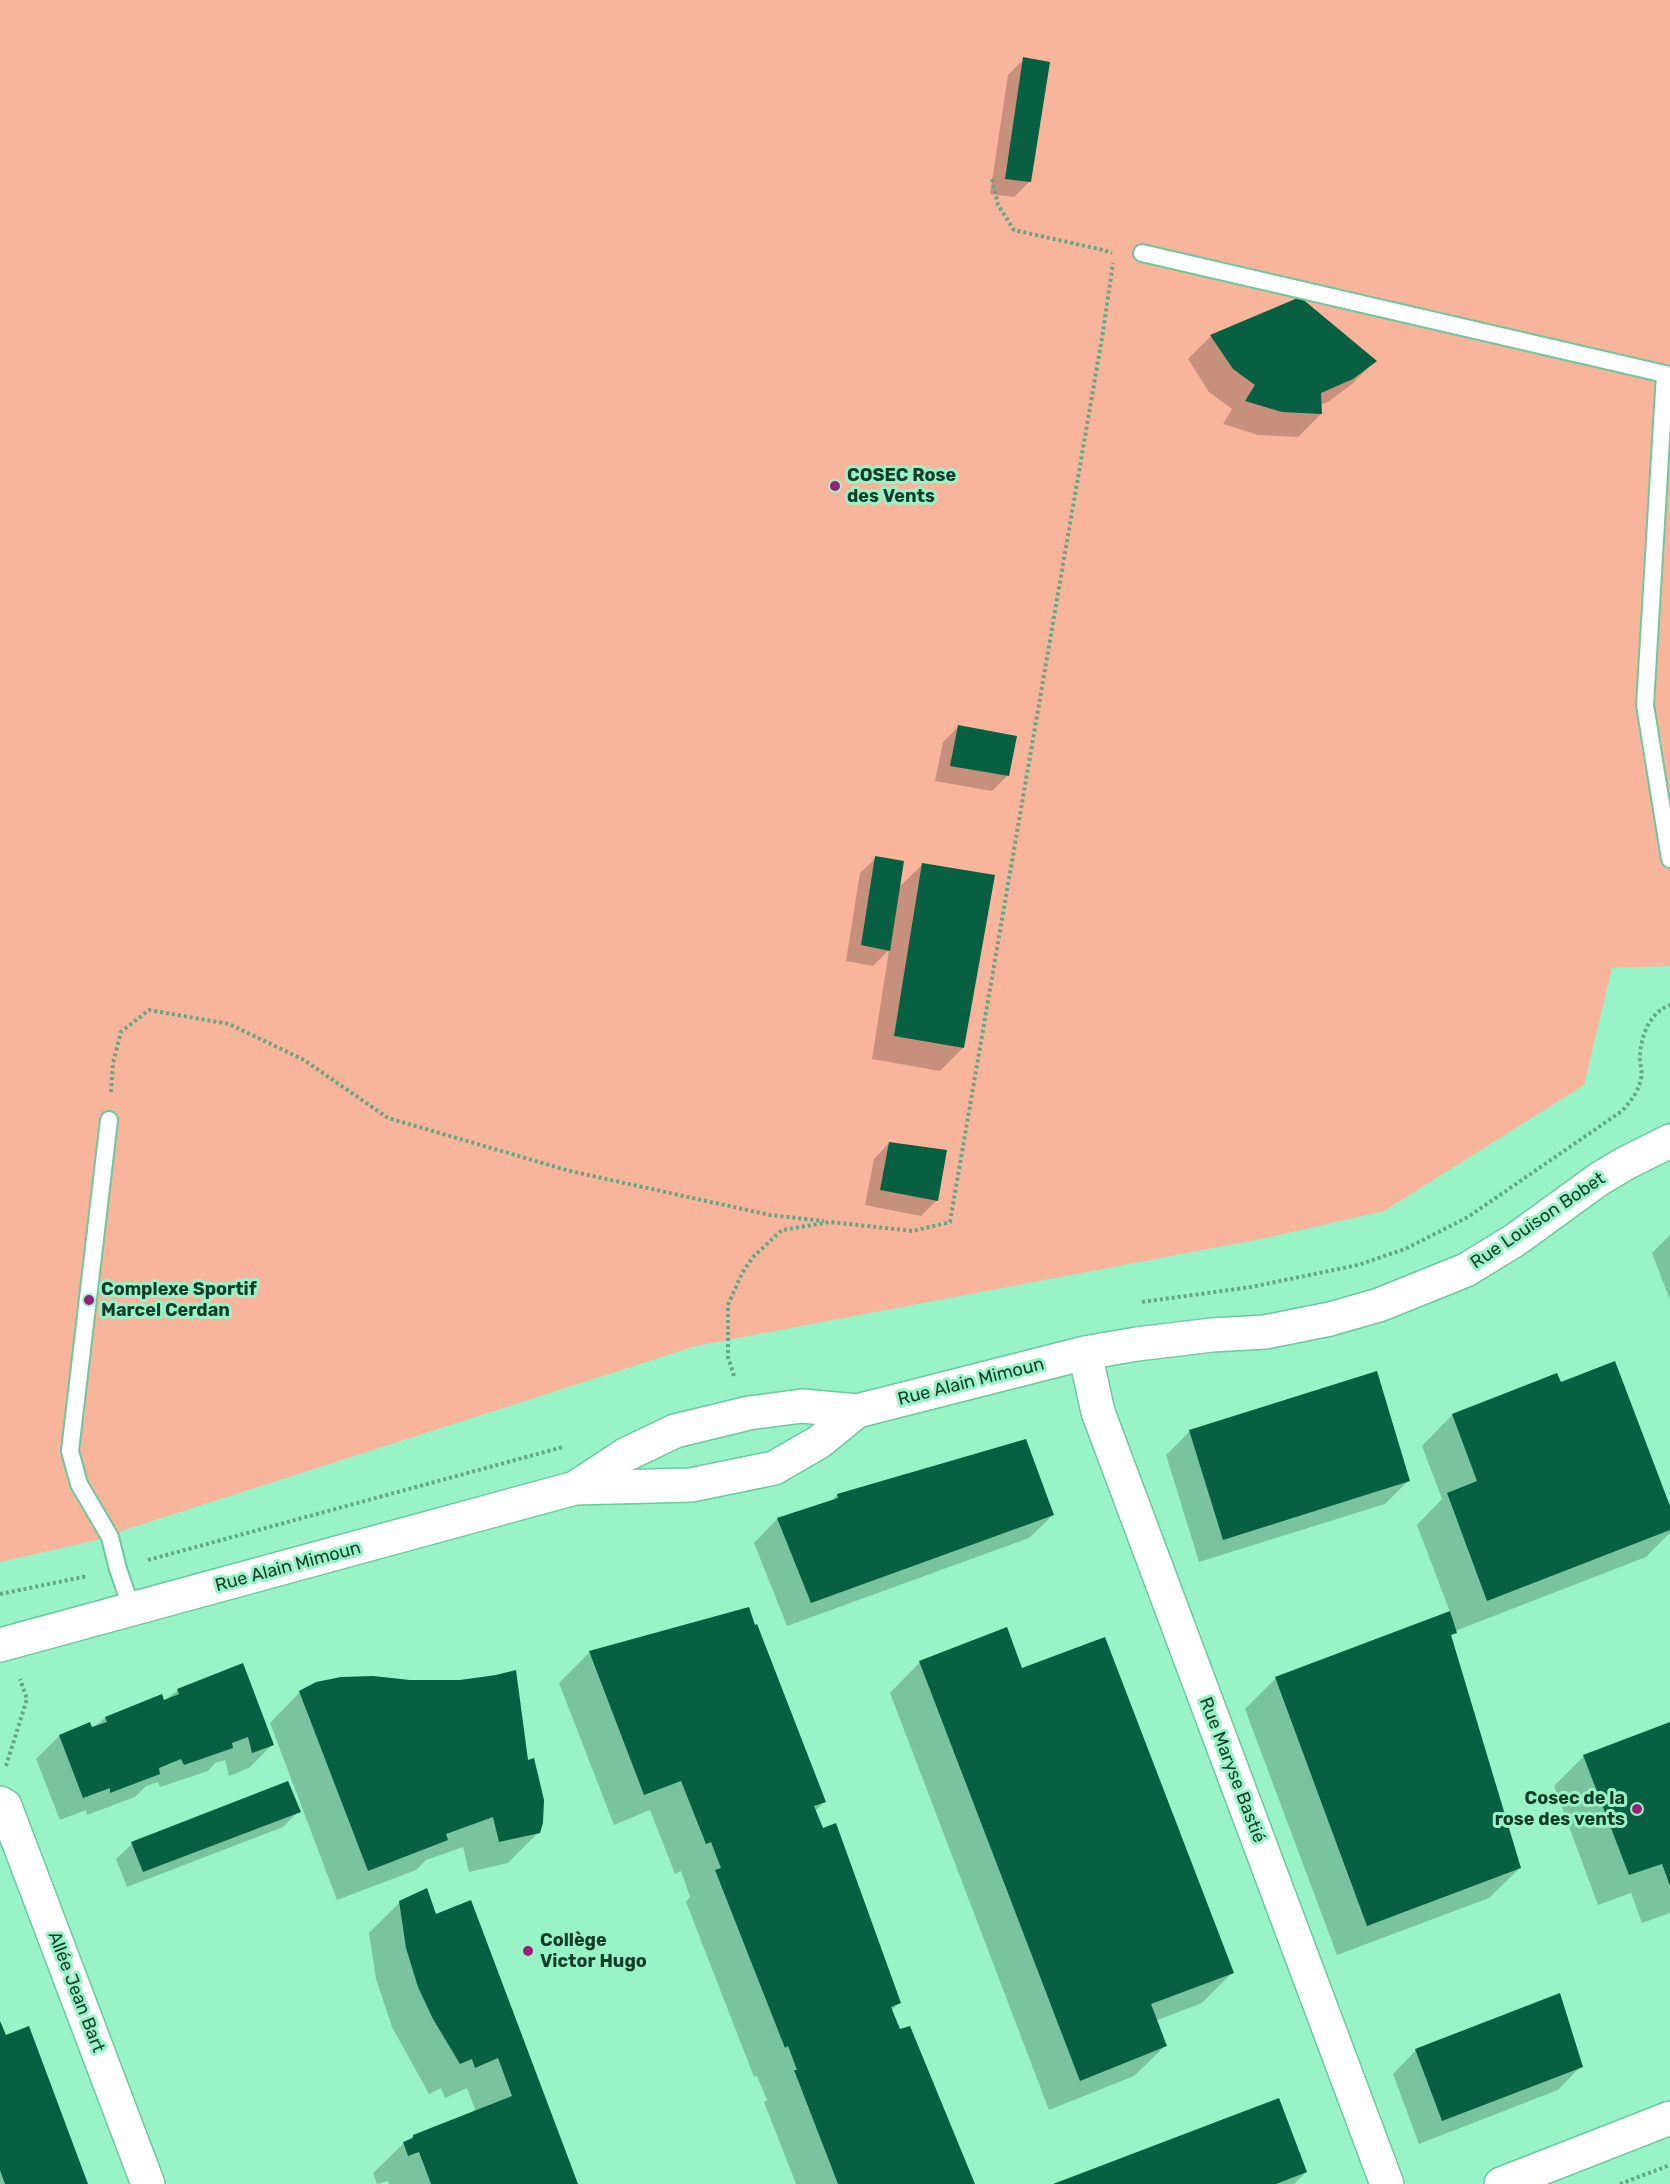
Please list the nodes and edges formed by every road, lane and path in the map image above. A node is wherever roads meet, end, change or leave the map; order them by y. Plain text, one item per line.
1 (992, 178) dead end
2 (1142, 253) dead end
3 (1667, 375) edge
4 (1670, 859) edge
5 (1670, 1005) edge
6 (109, 1120) joint
7 (1670, 1142) edge
8 (830, 1222) junction
9 (1136, 1303) dead end
10 (1085, 1353) junction
11 (736, 1384) dead end
12 (857, 1411) junction
13 (564, 1447) dead end
14 (574, 1488) junction
15 (118, 1569) junction
16 (0, 1594) edge
17 (132, 1610) junction
18 (4, 1643) edge
19 (2, 1788) edge
20 (1670, 2118) edge
21 (1670, 2165) edge
22 (148, 2184) edge
23 (1387, 2184) edge
24 (1501, 2184) edge
25 (1620, 2184) edge

1 - 8 path
2 - 3 lane
3 - 4 lane
5 - 9 path
6 - 8 path
6 - 15 lane
7 - 10 street, Rue Louison Bobet
8 - 11 path
10 - 12 street, Rue Alain Mimoun
10 - 23 street, Rue Maryse Bastié
12 - 14 street, Rue Alain Mimoun
12 - 14 street, Rue Alain Mimoun
13 - 15 path
14 - 17 street, Rue Alain Mimoun
15 - 16 path
15 - 17 lane
17 - 18 street, Rue Alain Mimoun
18 - 19 path
19 - 22 street, Allée Jean Bart
20 - 24 street
21 - 25 path

